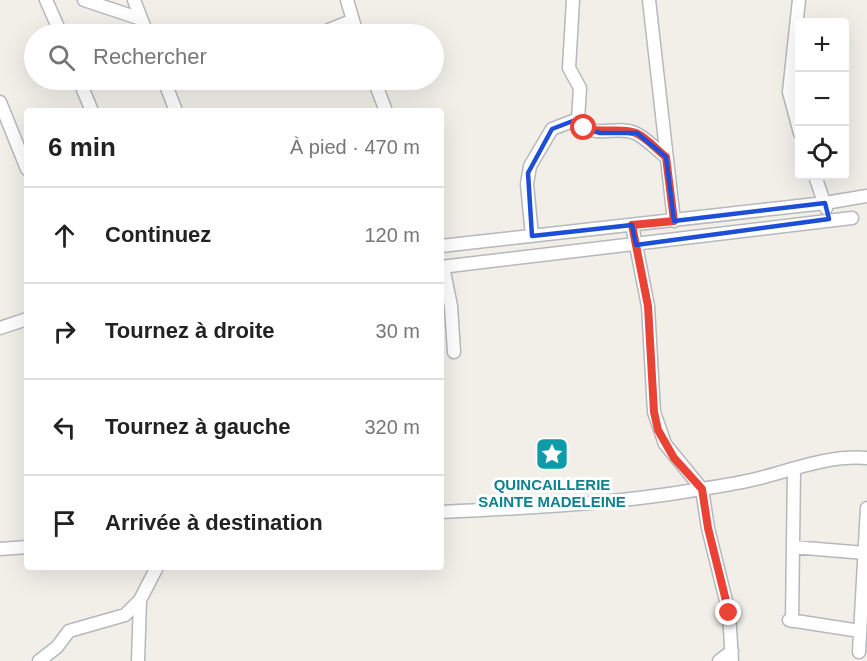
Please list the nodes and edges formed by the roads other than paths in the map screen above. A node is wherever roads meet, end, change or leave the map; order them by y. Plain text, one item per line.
1 (46, 0) edge
2 (84, 0) edge
3 (134, 0) edge
4 (347, 0) edge
5 (573, 0) edge
6 (649, 0) edge
7 (798, 0) edge
8 (141, 19) junction
9 (351, 21) junction
10 (57, 24) edge
11 (143, 24) edge
12 (344, 24) edge
13 (352, 24) edge
14 (83, 90) edge
15 (168, 90) edge
16 (378, 90) edge
17 (0, 102) edge
18 (91, 108) edge
19 (175, 108) edge
20 (385, 108) edge
21 (578, 119) junction
22 (3, 120) edge
23 (798, 126) edge
24 (666, 157) junction
25 (24, 163) edge
26 (816, 180) edge
27 (867, 195) edge
28 (825, 203) junction
29 (852, 218) dead end
30 (829, 219) junction
31 (674, 221) junction
32 (632, 225) junction
33 (531, 236) junction
34 (636, 245) junction
35 (444, 246) edge
36 (444, 267) edge
37 (444, 276) edge
38 (24, 320) edge
39 (1, 324) edge
40 (454, 352) dead end
41 (867, 458) edge
42 (794, 469) junction
43 (702, 489) junction
44 (867, 508) edge
45 (444, 512) edge
46 (24, 547) edge
47 (793, 547) junction
48 (0, 549) edge
49 (864, 553) junction
50 (155, 570) edge
51 (140, 600) junction
52 (860, 631) junction
53 (859, 652) dead end
54 (732, 656) edge
55 (39, 661) edge
56 (138, 661) edge
57 (719, 661) edge

1 - 10 street
2 - 8 street
3 - 8 street
4 - 9 street
5 - 21 street
6 - 24 street
7 - 23 street
8 - 11 street
9 - 12 street
9 - 13 street
14 - 18 street
15 - 19 street
16 - 20 street
17 - 22 street
21 - 24 street
21 - 33 street
22 - 25 street
24 - 31 street
26 - 28 street
27 - 28 street
28 - 30 street
28 - 31 street
29 - 30 street
30 - 34 street
31 - 32 street
32 - 33 street
32 - 34 street
33 - 35 street
34 - 36 street
34 - 43 street
37 - 40 street
38 - 39 street
41 - 42 street
42 - 43 street
42 - 47 street
43 - 45 street
43 - 54 street
44 - 49 street
46 - 48 street
47 - 49 street
47 - 52 street
49 - 52 street
50 - 51 street
51 - 55 street
51 - 56 street
52 - 53 street
54 - 57 street

